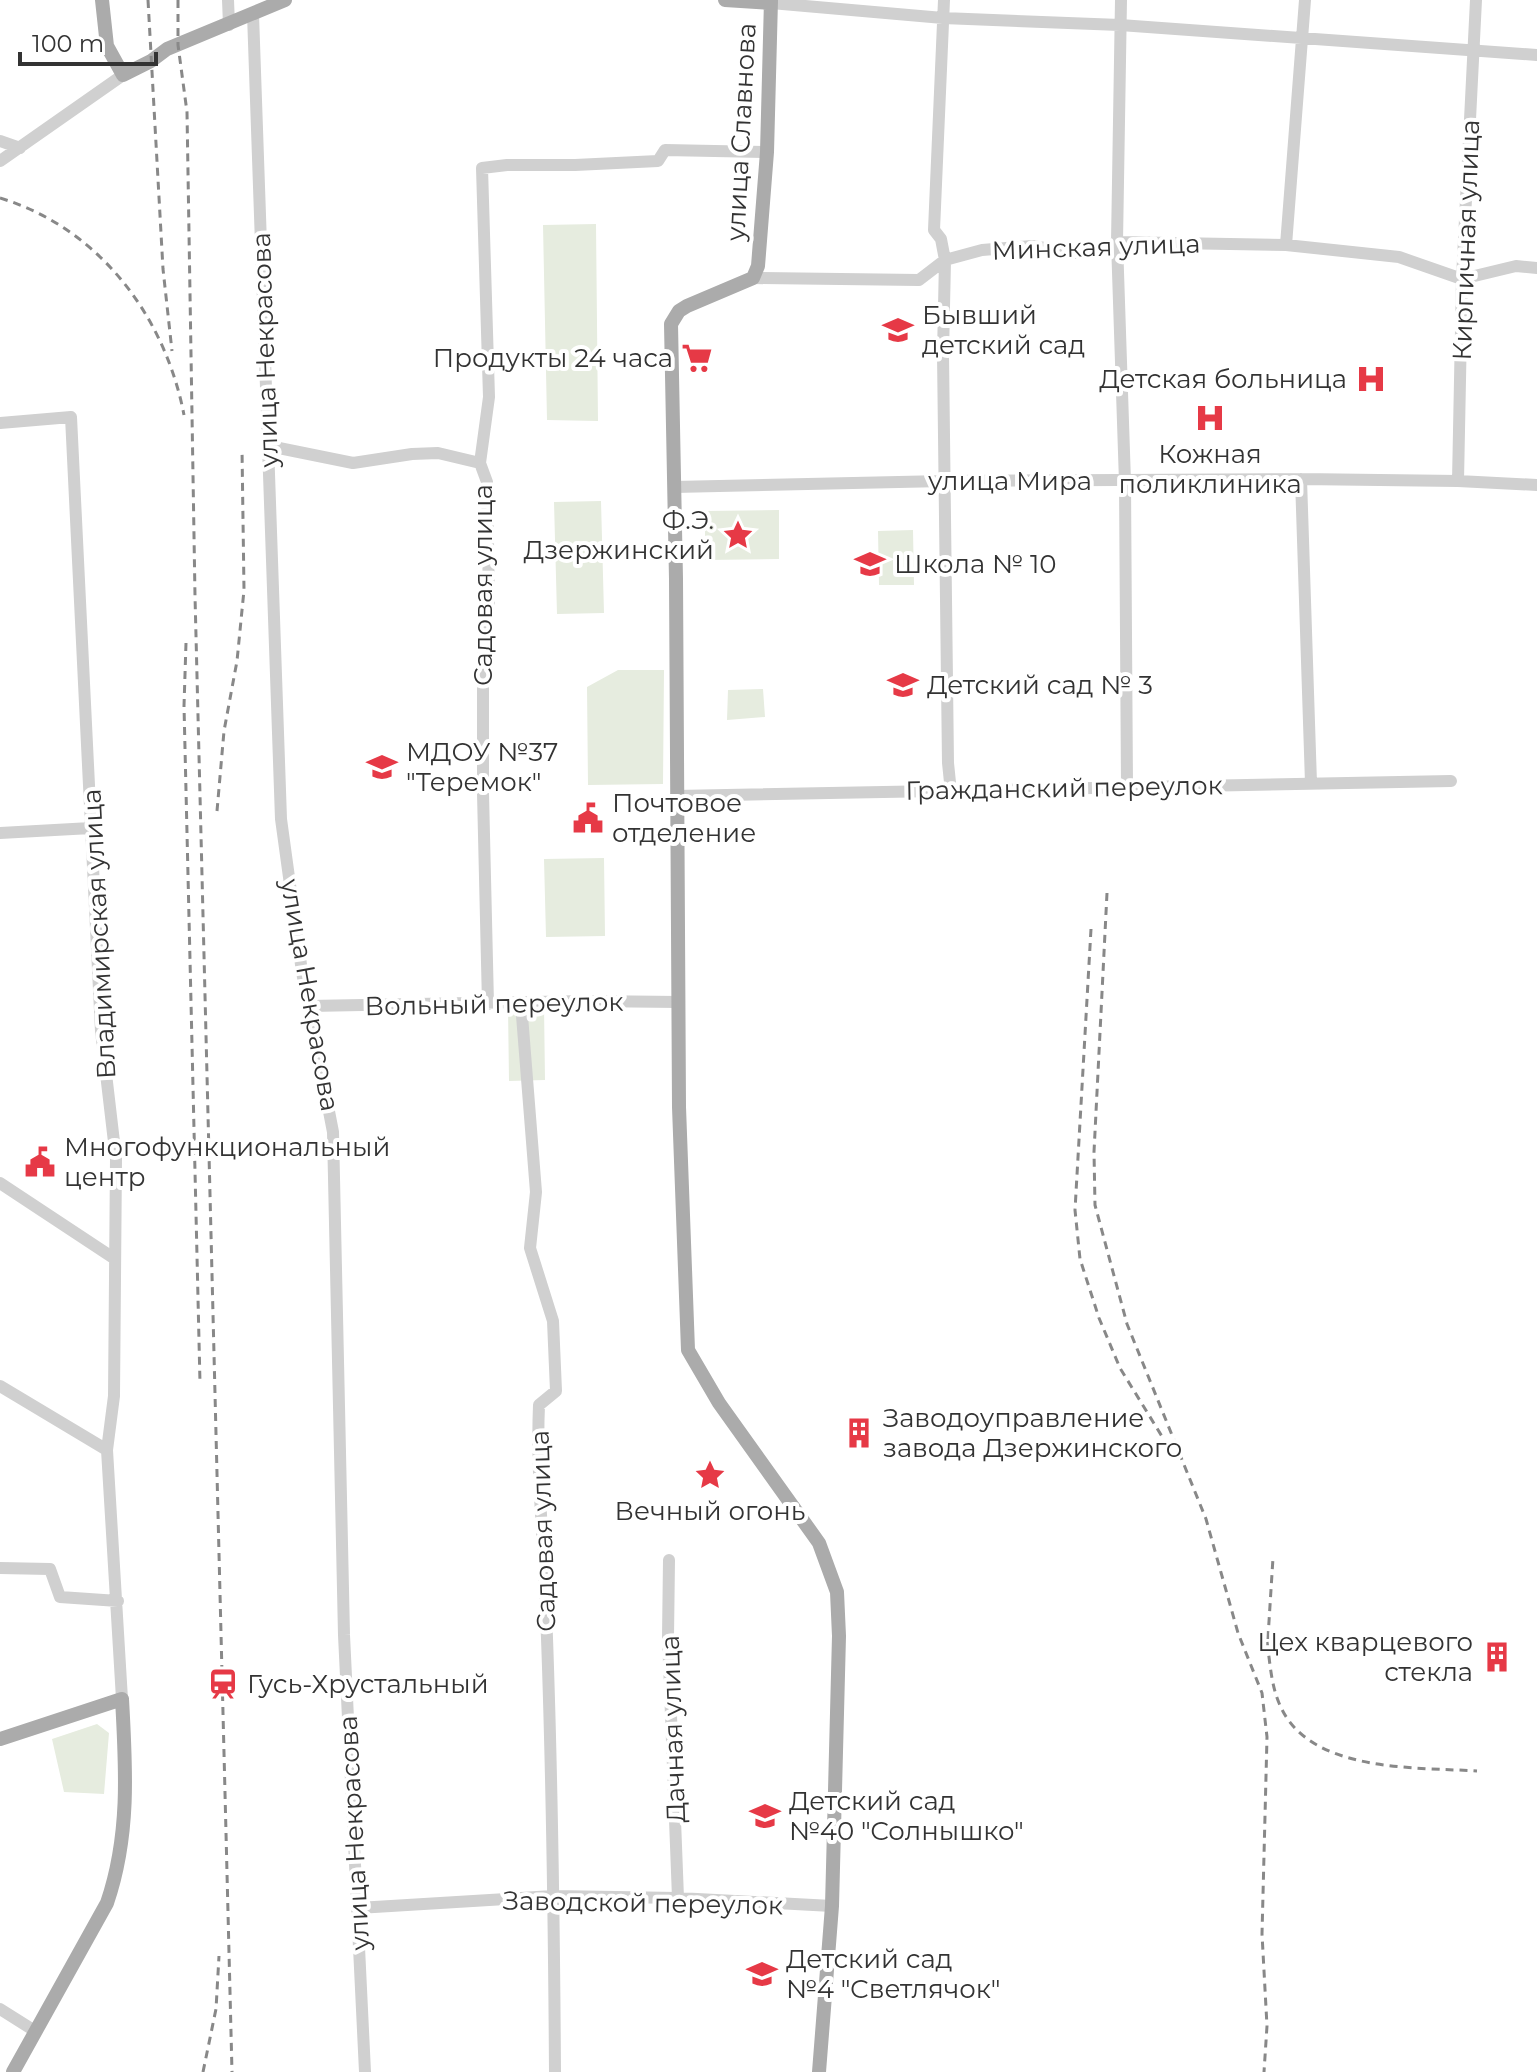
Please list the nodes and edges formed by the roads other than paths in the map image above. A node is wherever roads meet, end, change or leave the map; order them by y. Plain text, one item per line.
1 (101, 0) edge
2 (228, 0) edge
3 (285, 0) edge
4 (725, 0) edge
5 (944, 0) edge
6 (1121, 0) edge
7 (1305, 0) edge
8 (1476, 0) edge
9 (771, 1) edge
10 (253, 14) junction
11 (943, 18) junction
12 (229, 25) junction
13 (1120, 25) junction
14 (1302, 37) junction
15 (1474, 50) junction
16 (1537, 55) edge
17 (123, 75) junction
18 (0, 141) edge
19 (20, 148) junction
20 (767, 152) junction
21 (0, 161) edge
22 (1117, 242) junction
23 (1286, 245) junction
24 (945, 260) junction
25 (1537, 268) edge
26 (755, 272) junction
27 (1462, 279) junction
28 (0, 423) edge
29 (269, 446) junction
30 (480, 463) junction
31 (1301, 479) junction
32 (944, 481) junction
33 (1458, 481) junction
34 (1125, 482) junction
35 (1537, 485) edge
36 (674, 487) junction
37 (1451, 781) dead end
38 (1311, 783) junction
39 (1127, 786) junction
40 (951, 792) junction
41 (676, 796) junction
42 (91, 828) junction
43 (0, 833) edge
44 (679, 1002) junction
45 (521, 1003) junction
46 (488, 1004) junction
47 (309, 1006) junction
48 (0, 1183) edge
49 (115, 1259) junction
50 (0, 1386) edge
51 (107, 1450) junction
52 (669, 1560) dead end
53 (0, 1568) edge
54 (118, 1601) junction
55 (122, 1699) junction
56 (0, 1739) edge
57 (553, 1896) junction
58 (678, 1898) junction
59 (832, 1906) junction
60 (358, 1908) junction
61 (0, 2009) edge
62 (35, 2031) junction
63 (13, 2072) edge
64 (365, 2072) edge
65 (555, 2072) edge
66 (819, 2072) edge

1 - 17 main road
2 - 12 street
3 - 10 main road
4 - 9 main road
5 - 11 street
6 - 13 street
7 - 14 street
8 - 15 street, Кирпичная улица
9 - 11 street
9 - 20 main road, улица Славнова
10 - 12 main road
10 - 29 street, улица Некрасова
11 - 13 street
11 - 24 street
12 - 17 main road
13 - 14 street
13 - 22 street
14 - 15 street
14 - 23 street
15 - 16 street
15 - 27 street, Кирпичная улица
17 - 19 street
18 - 19 street
19 - 21 street
20 - 26 main road, улица Славнова
20 - 30 street, Садовая улица
22 - 23 street, Минская улица
22 - 24 street, Минская улица
22 - 34 street
23 - 27 street, Минская улица
24 - 26 street, Минская улица
24 - 32 street
25 - 27 street
26 - 36 main road
27 - 33 street, Кирпичная улица
28 - 42 street, Владимирская улица
29 - 30 street
29 - 47 street, улица Некрасова
30 - 46 street, Садовая улица
31 - 33 street, улица Мира
31 - 34 street, улица Мира
31 - 38 street
32 - 34 street, улица Мира
32 - 36 street, улица Мира
32 - 40 street
33 - 35 street, улица Мира
34 - 39 street
36 - 41 main road
37 - 38 street, Гражданский переулок
38 - 39 street, Гражданский переулок
39 - 40 street, Гражданский переулок
40 - 41 street, Гражданский переулок
41 - 44 main road
42 - 43 street
42 - 49 street, Владимирская улица
44 - 45 street, Вольный переулок
44 - 59 main road
45 - 46 street, Вольный переулок
45 - 57 street, Садовая улица
46 - 47 street, Вольный переулок
47 - 60 street, улица Некрасова
48 - 49 street
49 - 51 street, Владимирская улица
50 - 51 street
51 - 54 street, Владимирская улица
52 - 58 street, Дачная улица
53 - 54 street
54 - 55 street
55 - 56 main road
55 - 62 main road
57 - 58 street, Заводской переулок
57 - 60 street, Заводской переулок
57 - 65 street, Садовая улица
58 - 59 street, Заводской переулок
59 - 66 main road
60 - 64 street, улица Некрасова
61 - 62 street
62 - 63 main road

